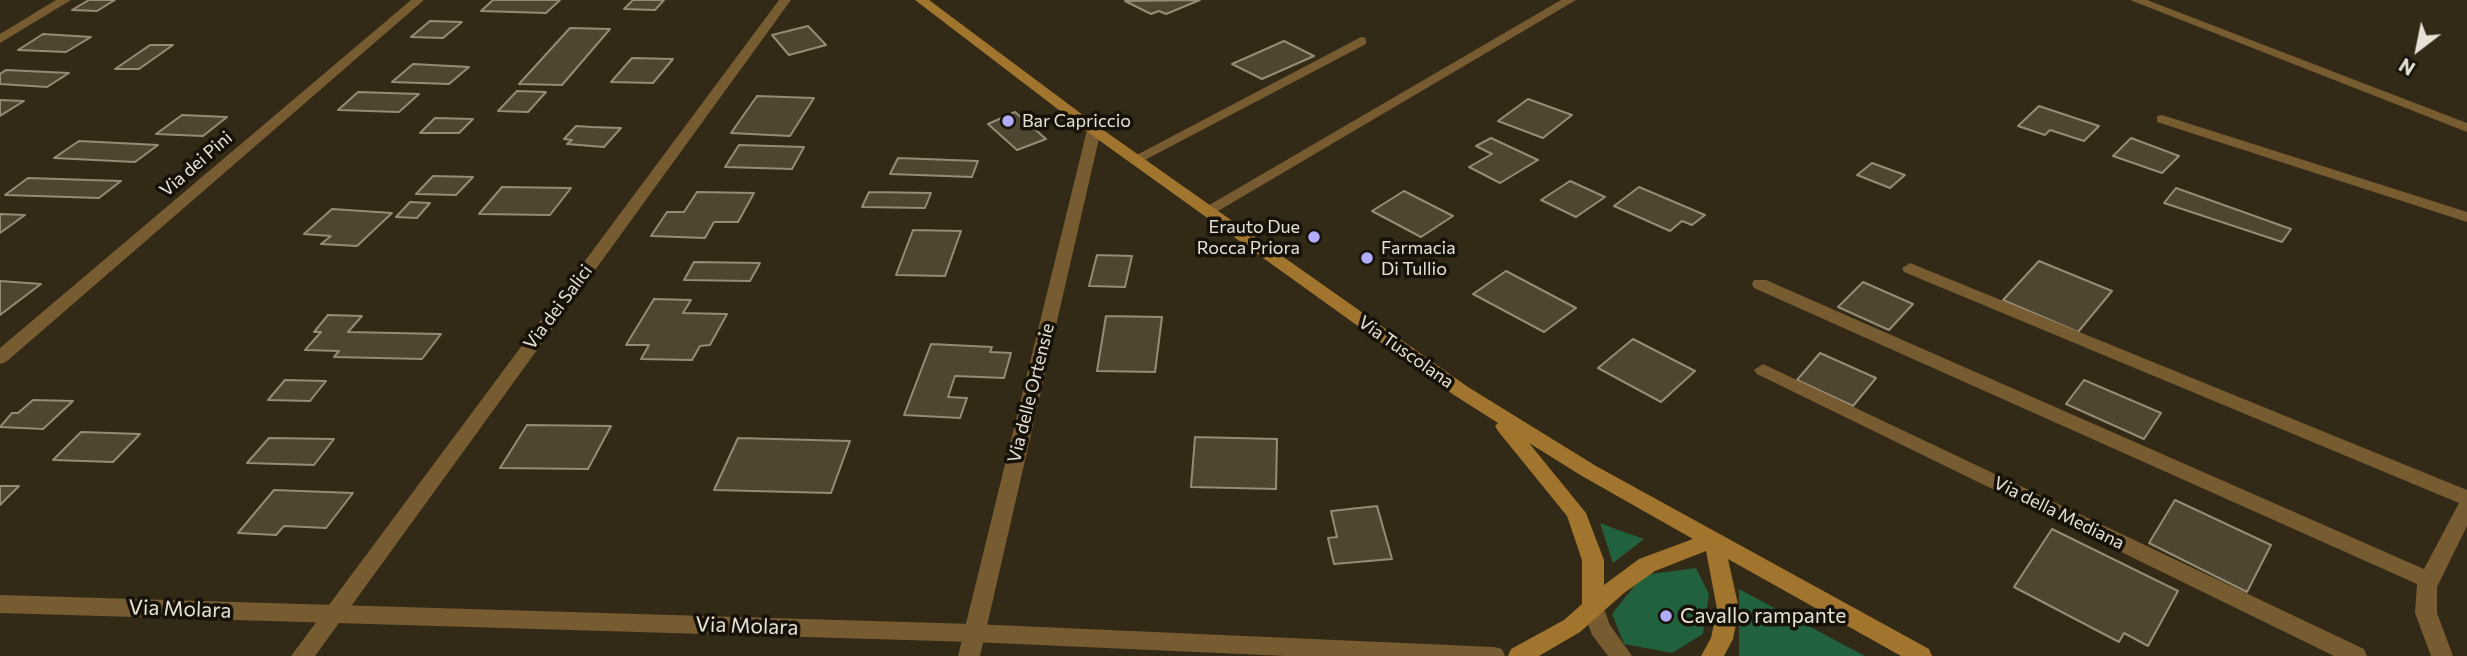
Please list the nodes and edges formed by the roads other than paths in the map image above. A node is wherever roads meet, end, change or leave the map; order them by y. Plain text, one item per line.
1 (65, 0) edge
2 (418, 0) edge
3 (785, 0) edge
4 (921, 0) edge
5 (1570, 0) edge
6 (2136, 0) edge
7 (0, 39) edge
8 (1361, 41) dead end
9 (2162, 118) dead end
10 (2467, 128) edge
11 (1094, 130) junction
12 (1136, 159) junction
13 (1207, 211) junction
14 (2467, 217) edge
15 (1910, 268) dead end
16 (1760, 284) dead end
17 (0, 358) edge
18 (1763, 370) dead end
19 (1493, 412) junction
20 (2467, 498) edge
21 (2467, 506) edge
22 (1714, 540) junction
23 (2428, 580) junction
24 (0, 604) edge
25 (1593, 607) junction
26 (330, 613) junction
27 (973, 633) junction
28 (302, 656) edge
29 (969, 656) edge
30 (1494, 656) edge
31 (1519, 656) edge
32 (1621, 656) edge
33 (1712, 656) edge
34 (1921, 656) edge
35 (2356, 656) edge
36 (2442, 656) edge

1 - 7 street
2 - 17 street, Via dei Pini
3 - 26 street, Via dei Salici
4 - 11 main road, Via Tuscolana
5 - 13 street
6 - 10 street
8 - 12 street
9 - 14 street
11 - 12 main road, Via Tuscolana
11 - 27 street, Via delle Ortensie
12 - 13 main road, Via Tuscolana
13 - 19 main road, Via Tuscolana
15 - 20 street
16 - 23 street
18 - 35 street, Via della Mediana
19 - 22 main road, Via Tuscolana
19 - 25 main road
21 - 23 street
22 - 25 main road
22 - 33 main road
22 - 34 main road, Via Tuscolana
23 - 36 street
24 - 26 street, Via Molara
25 - 31 main road
25 - 32 street
26 - 27 street, Via Molara
26 - 28 street, Via dei Salici
27 - 29 street, Via delle Ortensie
27 - 30 street, Via Molara

